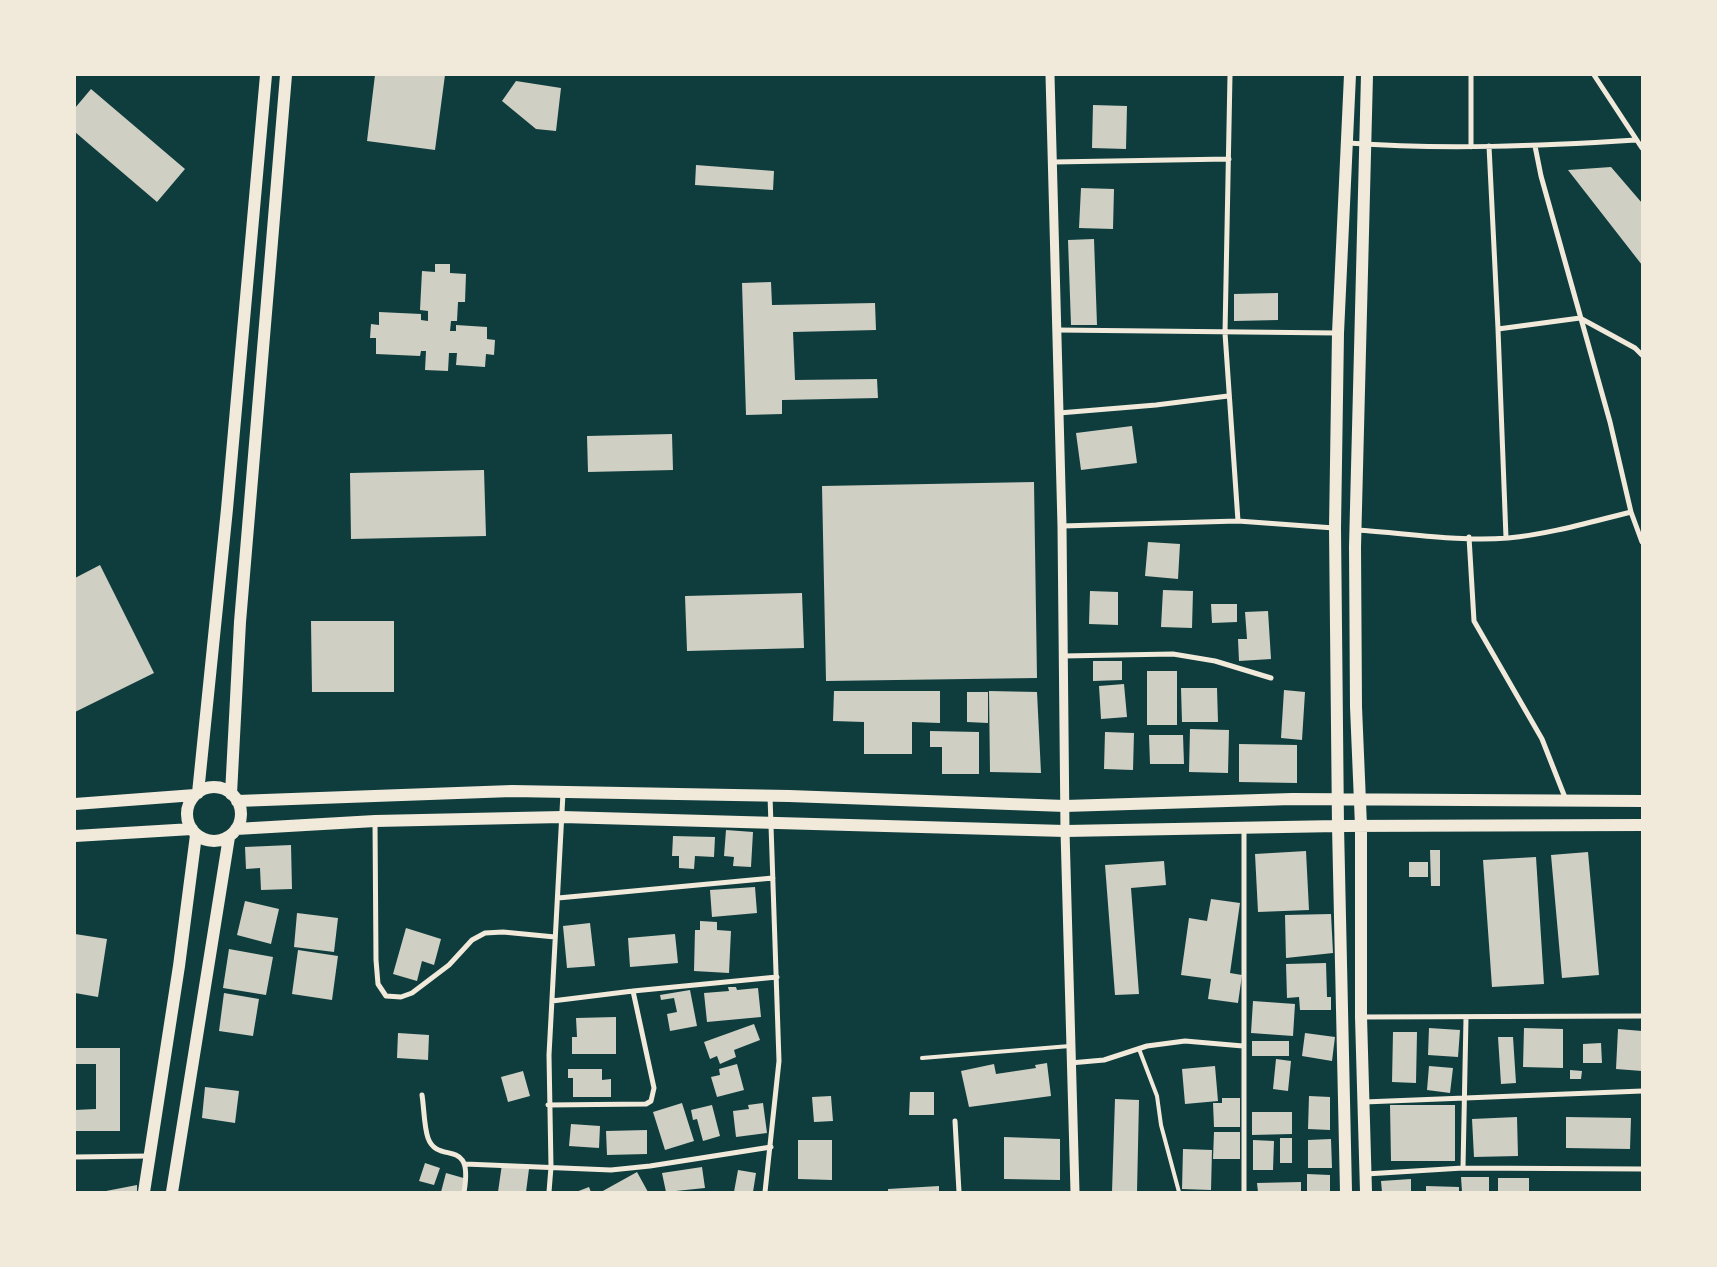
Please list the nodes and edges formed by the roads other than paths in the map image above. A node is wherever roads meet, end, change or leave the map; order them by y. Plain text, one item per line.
1 (266, 75) edge
2 (286, 75) edge
3 (1050, 75) edge
4 (1230, 75) edge
5 (1350, 75) edge
6 (1367, 75) edge
7 (1472, 75) edge
8 (1594, 75) edge
9 (1636, 140) junction
10 (1348, 143) junction
11 (1365, 144) junction
12 (1488, 146) junction
13 (1535, 146) junction
14 (1471, 147) junction
15 (1642, 148) edge
16 (1229, 160) junction
17 (1052, 162) junction
18 (1580, 318) junction
19 (1498, 328) junction
20 (1057, 330) junction
21 (1225, 333) junction
22 (1338, 333) junction
23 (1642, 355) edge
24 (1228, 396) junction
25 (1059, 413) junction
26 (1631, 512) junction
27 (1238, 521) junction
28 (1062, 526) junction
29 (1335, 528) junction
30 (1356, 530) junction
31 (1469, 537) junction
32 (1506, 538) junction
33 (1642, 542) edge
34 (1063, 656) junction
35 (1271, 678) dead end
36 (563, 792) junction
37 (196, 794) junction
38 (770, 796) junction
39 (234, 797) junction
40 (1338, 798) junction
41 (1360, 799) junction
42 (1566, 800) junction
43 (1642, 801) edge
44 (75, 804) edge
45 (1065, 806) junction
46 (562, 817) junction
47 (375, 821) junction
48 (771, 822) junction
49 (1642, 825) edge
50 (1338, 826) junction
51 (1361, 826) junction
52 (1244, 828) junction
53 (1065, 831) junction
54 (194, 832) junction
55 (232, 833) junction
56 (75, 836) edge
57 (774, 878) junction
58 (558, 898) junction
59 (555, 937) junction
60 (777, 977) junction
61 (633, 990) junction
62 (552, 1001) junction
63 (1642, 1016) edge
64 (1361, 1017) junction
65 (1466, 1018) junction
66 (1070, 1046) junction
67 (1244, 1046) junction
68 (1139, 1048) junction
69 (922, 1058) dead end
70 (1070, 1063) junction
71 (1642, 1091) edge
72 (422, 1095) dead end
73 (1465, 1098) junction
74 (1364, 1102) junction
75 (548, 1105) junction
76 (955, 1121) dead end
77 (771, 1147) junction
78 (150, 1156) junction
79 (75, 1157) edge
80 (465, 1164) junction
81 (551, 1167) junction
82 (1463, 1168) junction
83 (1642, 1169) edge
84 (1366, 1174) junction
85 (144, 1192) edge
86 (172, 1192) edge
87 (464, 1192) edge
88 (549, 1192) edge
89 (765, 1192) edge
90 (958, 1192) edge
91 (1075, 1192) edge
92 (1179, 1192) edge
93 (1244, 1192) edge
94 (1346, 1192) edge
95 (1366, 1192) edge

1 - 37 main road
2 - 39 main road
3 - 17 street
4 - 16 street
5 - 10 main road
6 - 11 main road
7 - 14 street
8 - 9 street
9 - 13 street
9 - 15 street
10 - 11 street
10 - 22 main road
11 - 14 street
11 - 30 main road
12 - 13 street
12 - 14 street
12 - 19 street
13 - 18 street
16 - 17 street
16 - 21 street
17 - 20 street
18 - 19 street
18 - 23 street
18 - 26 street
19 - 32 street
20 - 21 street
20 - 25 street
21 - 22 street
21 - 24 street
22 - 29 main road
24 - 25 street
24 - 27 street
25 - 28 street
26 - 32 street
26 - 33 street
27 - 28 street
27 - 29 street
28 - 34 street
29 - 40 main road
30 - 31 street
30 - 41 main road
31 - 32 street
31 - 42 street
34 - 35 street
34 - 45 street
36 - 38 main road
36 - 39 main road
36 - 46 street
37 - 39 main road
37 - 44 main road
37 - 54 main road
38 - 45 main road
38 - 48 street
39 - 55 main road
40 - 41 main road
40 - 45 main road
40 - 50 main road
41 - 42 main road
41 - 51 main road
42 - 43 main road
45 - 53 street
46 - 47 main road
46 - 48 main road
46 - 58 street
47 - 55 main road
47 - 59 street
48 - 53 main road
48 - 57 street
49 - 51 main road
50 - 51 main road
50 - 52 main road
50 - 94 main road
51 - 64 main road
52 - 53 main road
52 - 67 street
53 - 66 street
54 - 55 main road
54 - 56 main road
54 - 78 main road
55 - 86 main road
57 - 58 street
57 - 60 street
58 - 59 street
59 - 62 street
60 - 61 street
60 - 77 street
61 - 62 street
61 - 75 street
62 - 75 street
63 - 65 street
64 - 65 street
64 - 74 main road
65 - 73 street
66 - 69 lane
66 - 70 street
67 - 68 street
67 - 93 street
68 - 70 street
68 - 92 lane
70 - 91 street
71 - 73 street
72 - 80 street
73 - 74 street
73 - 82 street
74 - 84 main road
75 - 81 street
76 - 90 street
77 - 81 street
77 - 89 street
78 - 79 street
78 - 85 main road
80 - 81 street
80 - 87 street
81 - 88 street
82 - 83 street
82 - 84 street
84 - 95 main road

